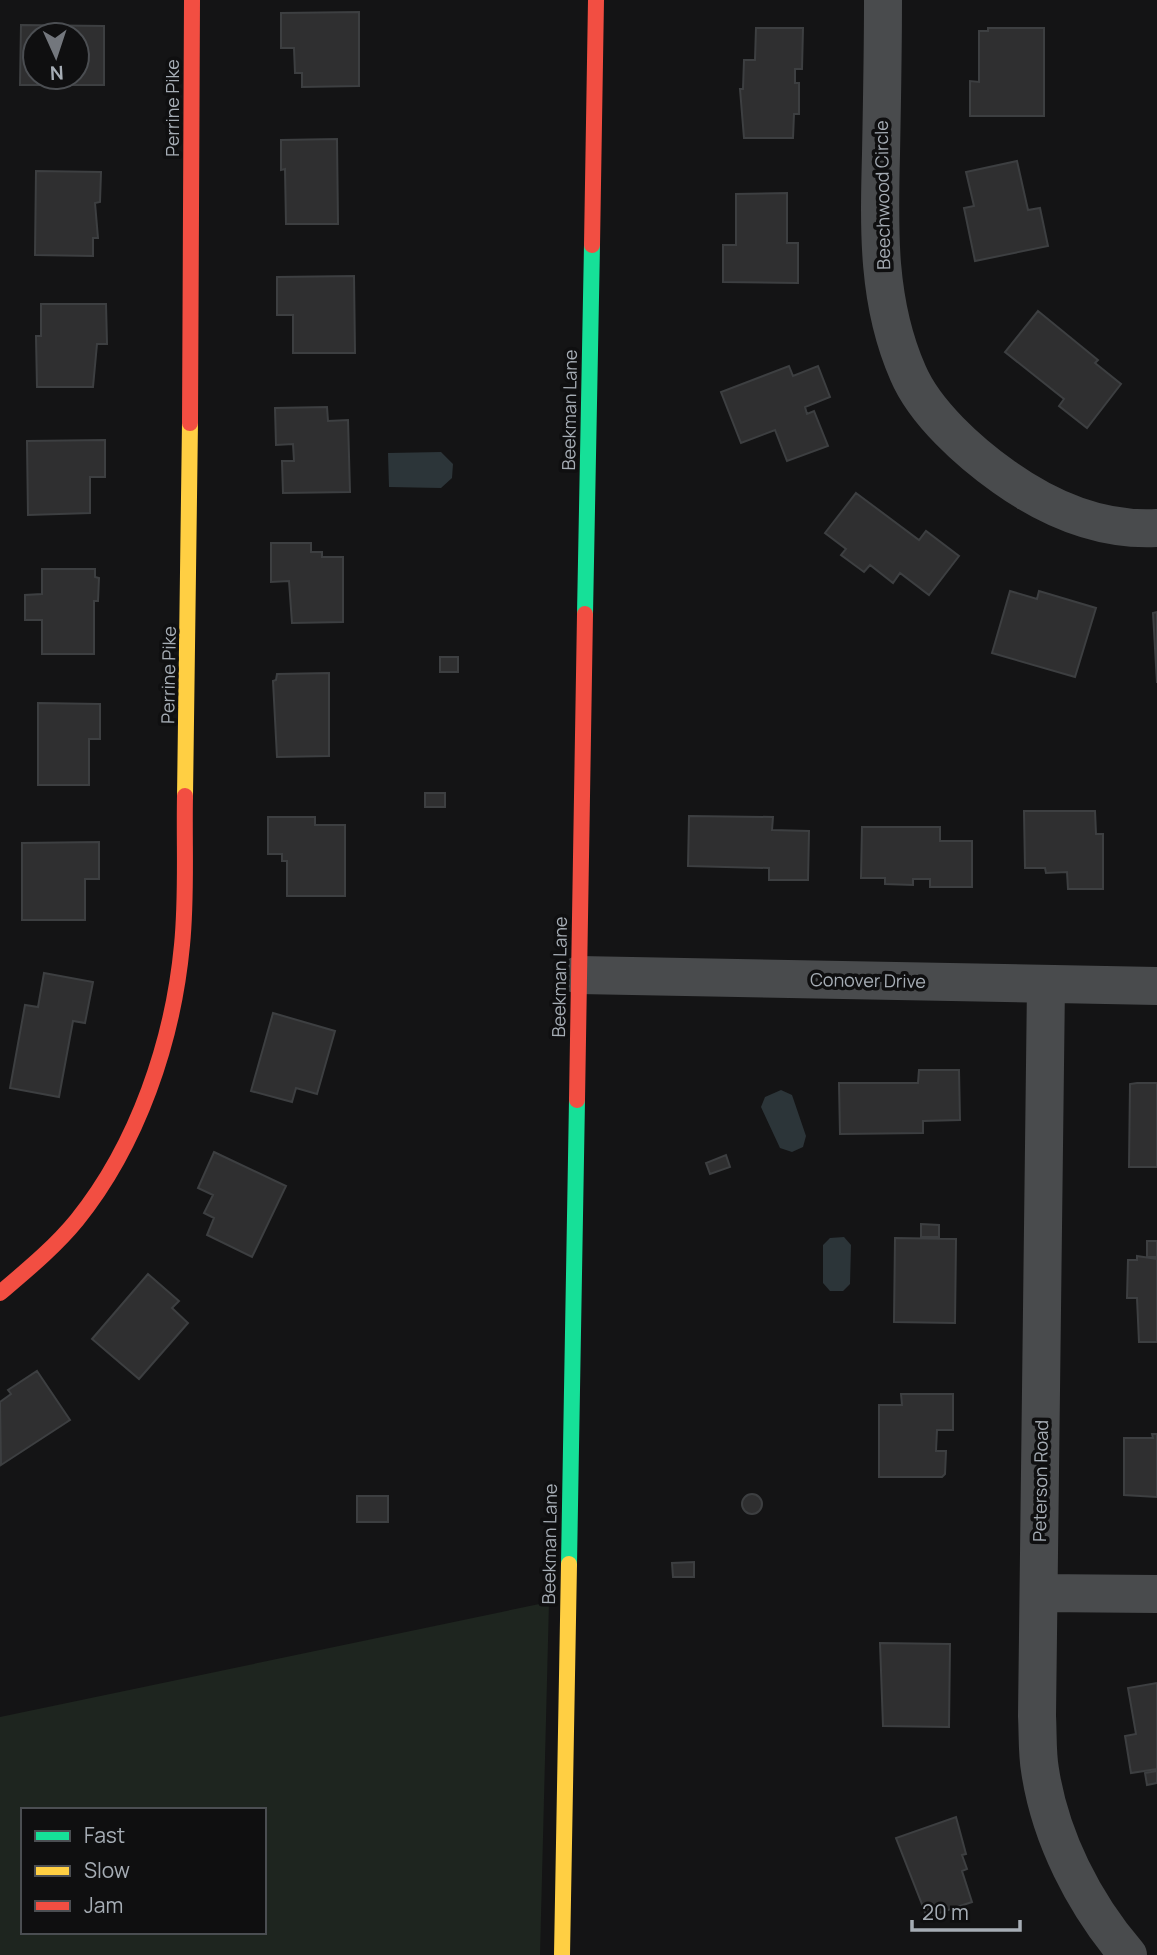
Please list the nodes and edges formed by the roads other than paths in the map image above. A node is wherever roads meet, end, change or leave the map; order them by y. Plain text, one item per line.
1 (192, 0) edge
2 (596, 0) edge
3 (883, 0) edge
4 (1157, 528) edge
5 (579, 975) junction
6 (1046, 984) junction
7 (1157, 986) edge
8 (0, 1293) edge
9 (1039, 1593) junction
10 (1157, 1594) edge
11 (562, 1955) edge
12 (1128, 1955) edge

1 - 8 street, Perrine Pike
2 - 5 street, Beekman Lane
3 - 4 street, Beechwood Circle
5 - 6 street, Conover Drive
5 - 11 street, Beekman Lane
6 - 7 street, Conover Drive
6 - 9 street, Peterson Road
9 - 10 street
9 - 12 street, Peterson Road

